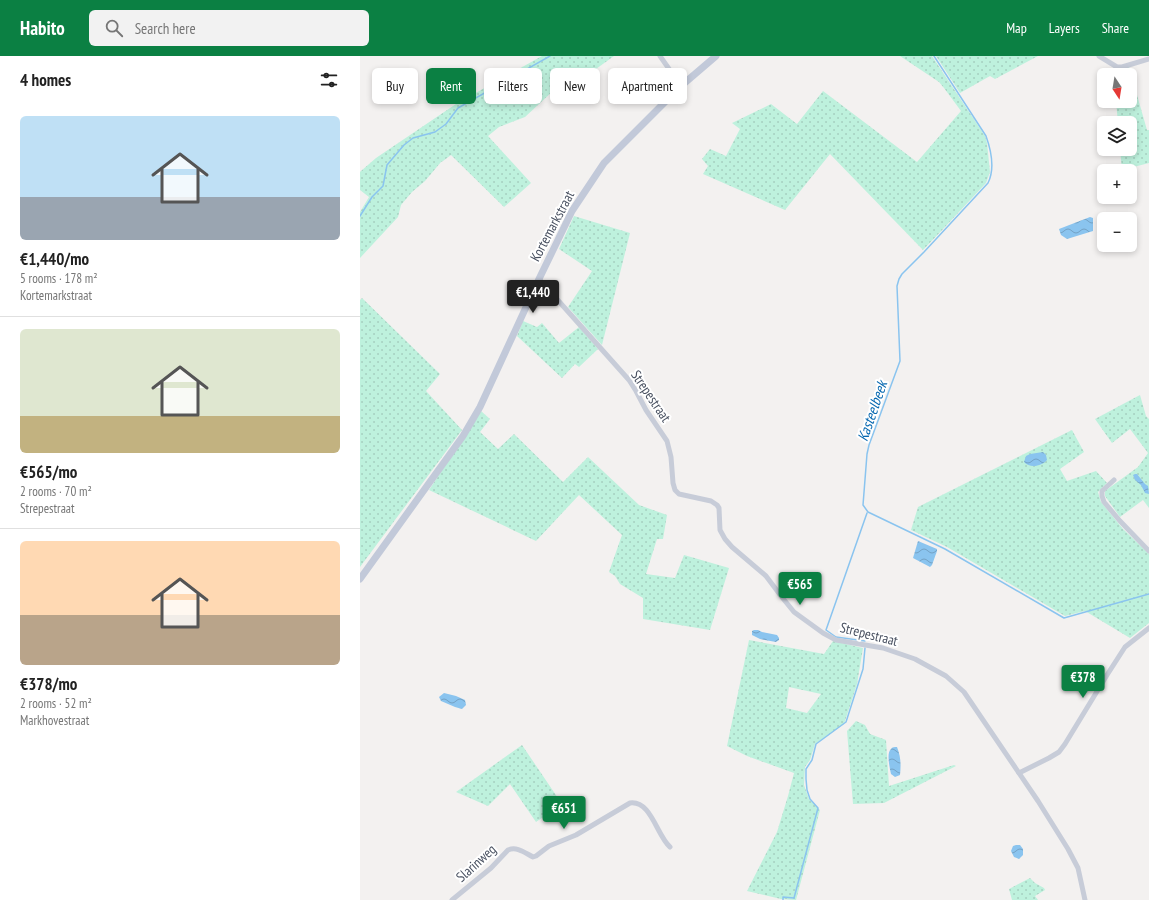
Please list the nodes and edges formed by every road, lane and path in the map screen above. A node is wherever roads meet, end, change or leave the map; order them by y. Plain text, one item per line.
1 (660, 56) edge
2 (716, 56) edge
3 (1099, 56) edge
4 (1149, 59) edge
5 (668, 68) edge
6 (687, 81) edge
7 (663, 104) edge
8 (539, 279) junction
9 (1114, 480) dead end
10 (1149, 551) edge
11 (360, 579) edge
12 (1149, 628) edge
13 (1019, 773) junction
14 (670, 847) dead end
15 (452, 900) edge
16 (1085, 900) edge

1 - 5 street
2 - 6 street, Kortemarkstraat
3 - 4 street
7 - 8 street, Kortemarkstraat
8 - 11 street, Kortemarkstraat
8 - 13 street, Strepestraat
9 - 10 street
12 - 13 street
13 - 16 street, Strepestraat
14 - 15 street, Slarinweg

